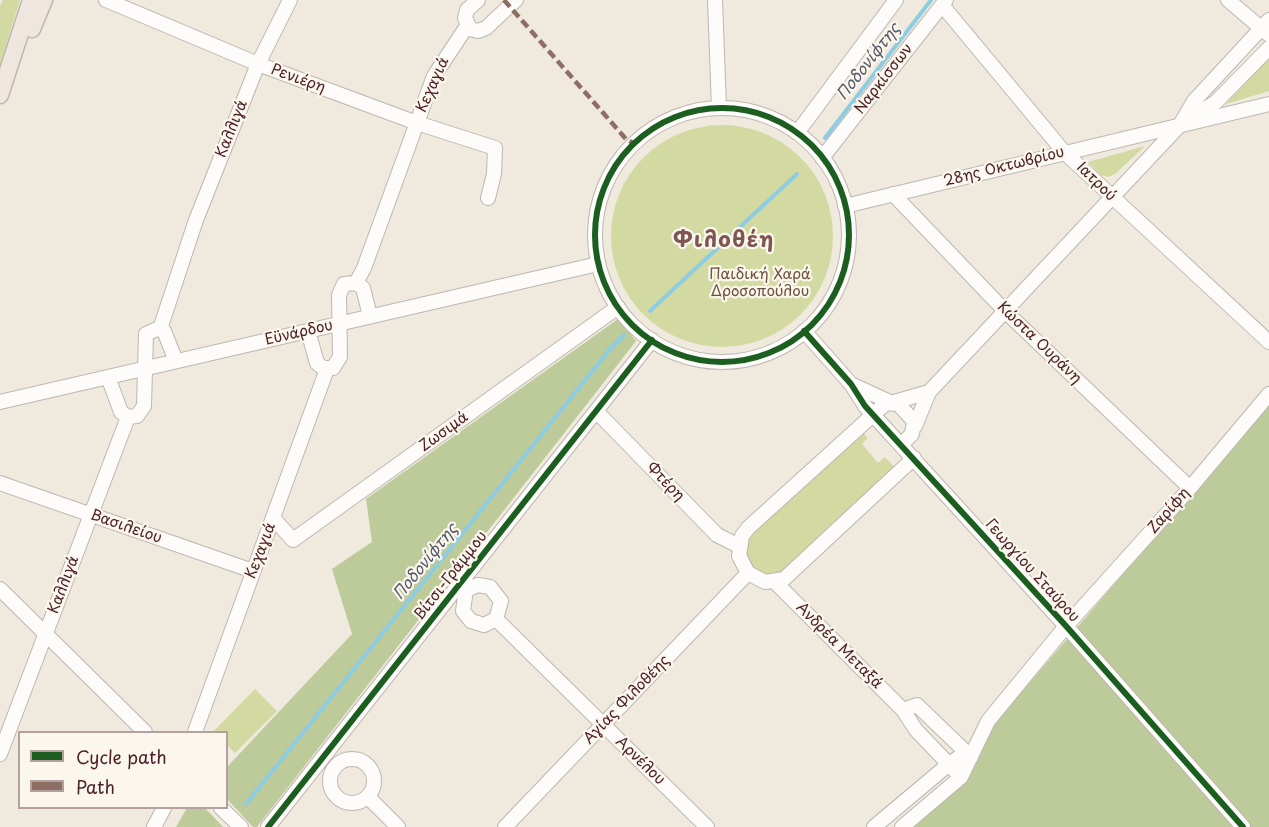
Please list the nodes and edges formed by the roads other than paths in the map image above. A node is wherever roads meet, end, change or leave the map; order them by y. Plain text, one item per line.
1 (31, 0) edge
2 (44, 0) edge
3 (106, 0) edge
4 (290, 0) edge
5 (478, 0) edge
6 (516, 0) edge
7 (715, 0) edge
8 (896, 0) edge
9 (1228, 0) edge
10 (944, 2) edge
11 (467, 26) junction
12 (1267, 27) edge
13 (1269, 48) edge
14 (13, 61) junction
15 (258, 64) junction
16 (0, 95) edge
17 (1269, 104) edge
18 (719, 108) junction
19 (417, 123) junction
20 (1179, 125) junction
21 (797, 133) junction
22 (1064, 152) junction
23 (822, 158) junction
24 (893, 194) junction
25 (488, 198) dead end
26 (1111, 198) junction
27 (845, 206) junction
28 (598, 264) junction
29 (356, 283) junction
30 (618, 307) junction
31 (1005, 311) junction
32 (370, 316) junction
33 (339, 324) junction
34 (160, 329) junction
35 (308, 331) junction
36 (804, 331) junction
37 (651, 340) junction
38 (1269, 342) edge
39 (177, 361) junction
40 (143, 369) junction
41 (327, 369) junction
42 (108, 377) junction
43 (851, 384) junction
44 (929, 392) junction
45 (1269, 394) edge
46 (0, 402) edge
47 (892, 402) junction
48 (596, 411) junction
49 (872, 414) junction
50 (128, 417) junction
51 (914, 428) junction
52 (901, 445) junction
53 (914, 458) junction
54 (0, 483) edge
55 (1190, 488) junction
56 (92, 515) junction
57 (274, 519) junction
58 (739, 546) junction
59 (253, 571) junction
60 (748, 573) junction
61 (775, 582) junction
62 (463, 587) junction
63 (0, 589) edge
64 (496, 619) junction
65 (1066, 626) junction
66 (45, 633) junction
67 (903, 710) junction
68 (603, 726) junction
69 (144, 731) edge
70 (195, 731) edge
71 (0, 754) edge
72 (971, 757) junction
73 (322, 759) junction
74 (949, 764) junction
75 (334, 768) junction
76 (961, 777) junction
77 (368, 797) junction
78 (163, 809) edge
79 (223, 809) edge
80 (154, 827) edge
81 (241, 827) edge
82 (268, 827) edge
83 (398, 827) edge
84 (505, 827) edge
85 (708, 827) edge
86 (874, 827) edge
87 (902, 827) edge
88 (1243, 827) edge

1 - 14 main road
2 - 14 main road
3 - 15 street, Ρενιέρη
4 - 15 street, Καλλιγά
5 - 11 street, Κεχαγιά
6 - 11 street
7 - 18 street
8 - 21 street
9 - 12 street
10 - 22 street, Ιατρού
10 - 23 street, Ναρκίσσων
11 - 19 street, Κεχαγιά
12 - 20 street
13 - 20 street
14 - 16 main road
15 - 19 street, Ρενιέρη
15 - 34 street, Καλλιγά
17 - 20 street, 28ης Οκτωβρίου
18 - 21 street
18 - 28 street
19 - 25 street, Ρενιέρη
19 - 29 street, Κεχαγιά
20 - 22 street, 28ης Οκτωβρίου
20 - 26 street
21 - 23 street
22 - 24 street, 28ης Οκτωβρίου
22 - 26 street, Ιατρού
23 - 27 street
24 - 27 street, 28ης Οκτωβρίου
24 - 31 street, Κώστα Ουράνη
26 - 31 street
26 - 38 street, Ιατρού
27 - 36 street
28 - 30 street
28 - 32 street, Εϋνάρδου
29 - 32 street
29 - 33 street, Κεχαγιά
30 - 37 street
30 - 57 street, Ζωσιμά
31 - 44 street
31 - 55 street, Κώστα Ουράνη
32 - 33 street, Εϋνάρδου
33 - 35 street, Εϋνάρδου
33 - 41 street, Κεχαγιά
34 - 39 street
34 - 40 street, Καλλιγά
35 - 39 street, Εϋνάρδου
35 - 41 street
36 - 37 street
36 - 43 street, Γεωργίου Σταύρου
37 - 48 street, Βίτσι-Γράμμου
39 - 40 street, Εϋνάρδου
40 - 42 street, Εϋνάρδου
40 - 50 street, Καλλιγά
41 - 57 street, Κεχαγιά
42 - 46 street, Εϋνάρδου
42 - 50 street
43 - 47 street, Γεωργίου Σταύρου
43 - 49 street, Γεωργίου Σταύρου
44 - 47 street
44 - 51 street
45 - 55 street, Ζαρίφη
47 - 49 street
47 - 51 street
48 - 58 street, Φτέρη
48 - 62 street, Βίτσι-Γράμμου
49 - 52 street, Γεωργίου Σταύρου
49 - 58 street
50 - 56 street, Καλλιγά
51 - 52 street
51 - 53 street
52 - 53 street, Γεωργίου Σταύρου
53 - 61 street
53 - 65 street, Γεωργίου Σταύρου
54 - 56 street, Βασιλείου
55 - 65 street, Ζαρίφη
56 - 59 street, Βασιλείου
56 - 66 street, Καλλιγά
57 - 59 street, Κεχαγιά
58 - 60 street
59 - 70 street, Κεχαγιά
60 - 61 street
60 - 68 street, Αγίας Φιλοθέης
61 - 67 street, Ανδρέα Μεταξά
62 - 64 street
62 - 64 street
62 - 73 street, Βίτσι-Γράμμου
63 - 66 street
64 - 68 street, Αρνέλου
65 - 72 street, Ζαρίφη
65 - 88 street, Γεωργίου Σταύρου
66 - 69 street
66 - 71 street, Καλλιγά
67 - 72 street
67 - 74 street, Ανδρέα Μεταξά
68 - 84 street, Αγίας Φιλοθέης
68 - 85 street, Αρνέλου
72 - 74 street
72 - 76 street, Ζαρίφη
73 - 75 street
73 - 82 street, Βίτσι-Γράμμου
74 - 76 street, Ανδρέα Μεταξά
74 - 86 street
75 - 77 street
75 - 77 street
76 - 87 street
77 - 83 street
78 - 80 street
79 - 81 street

